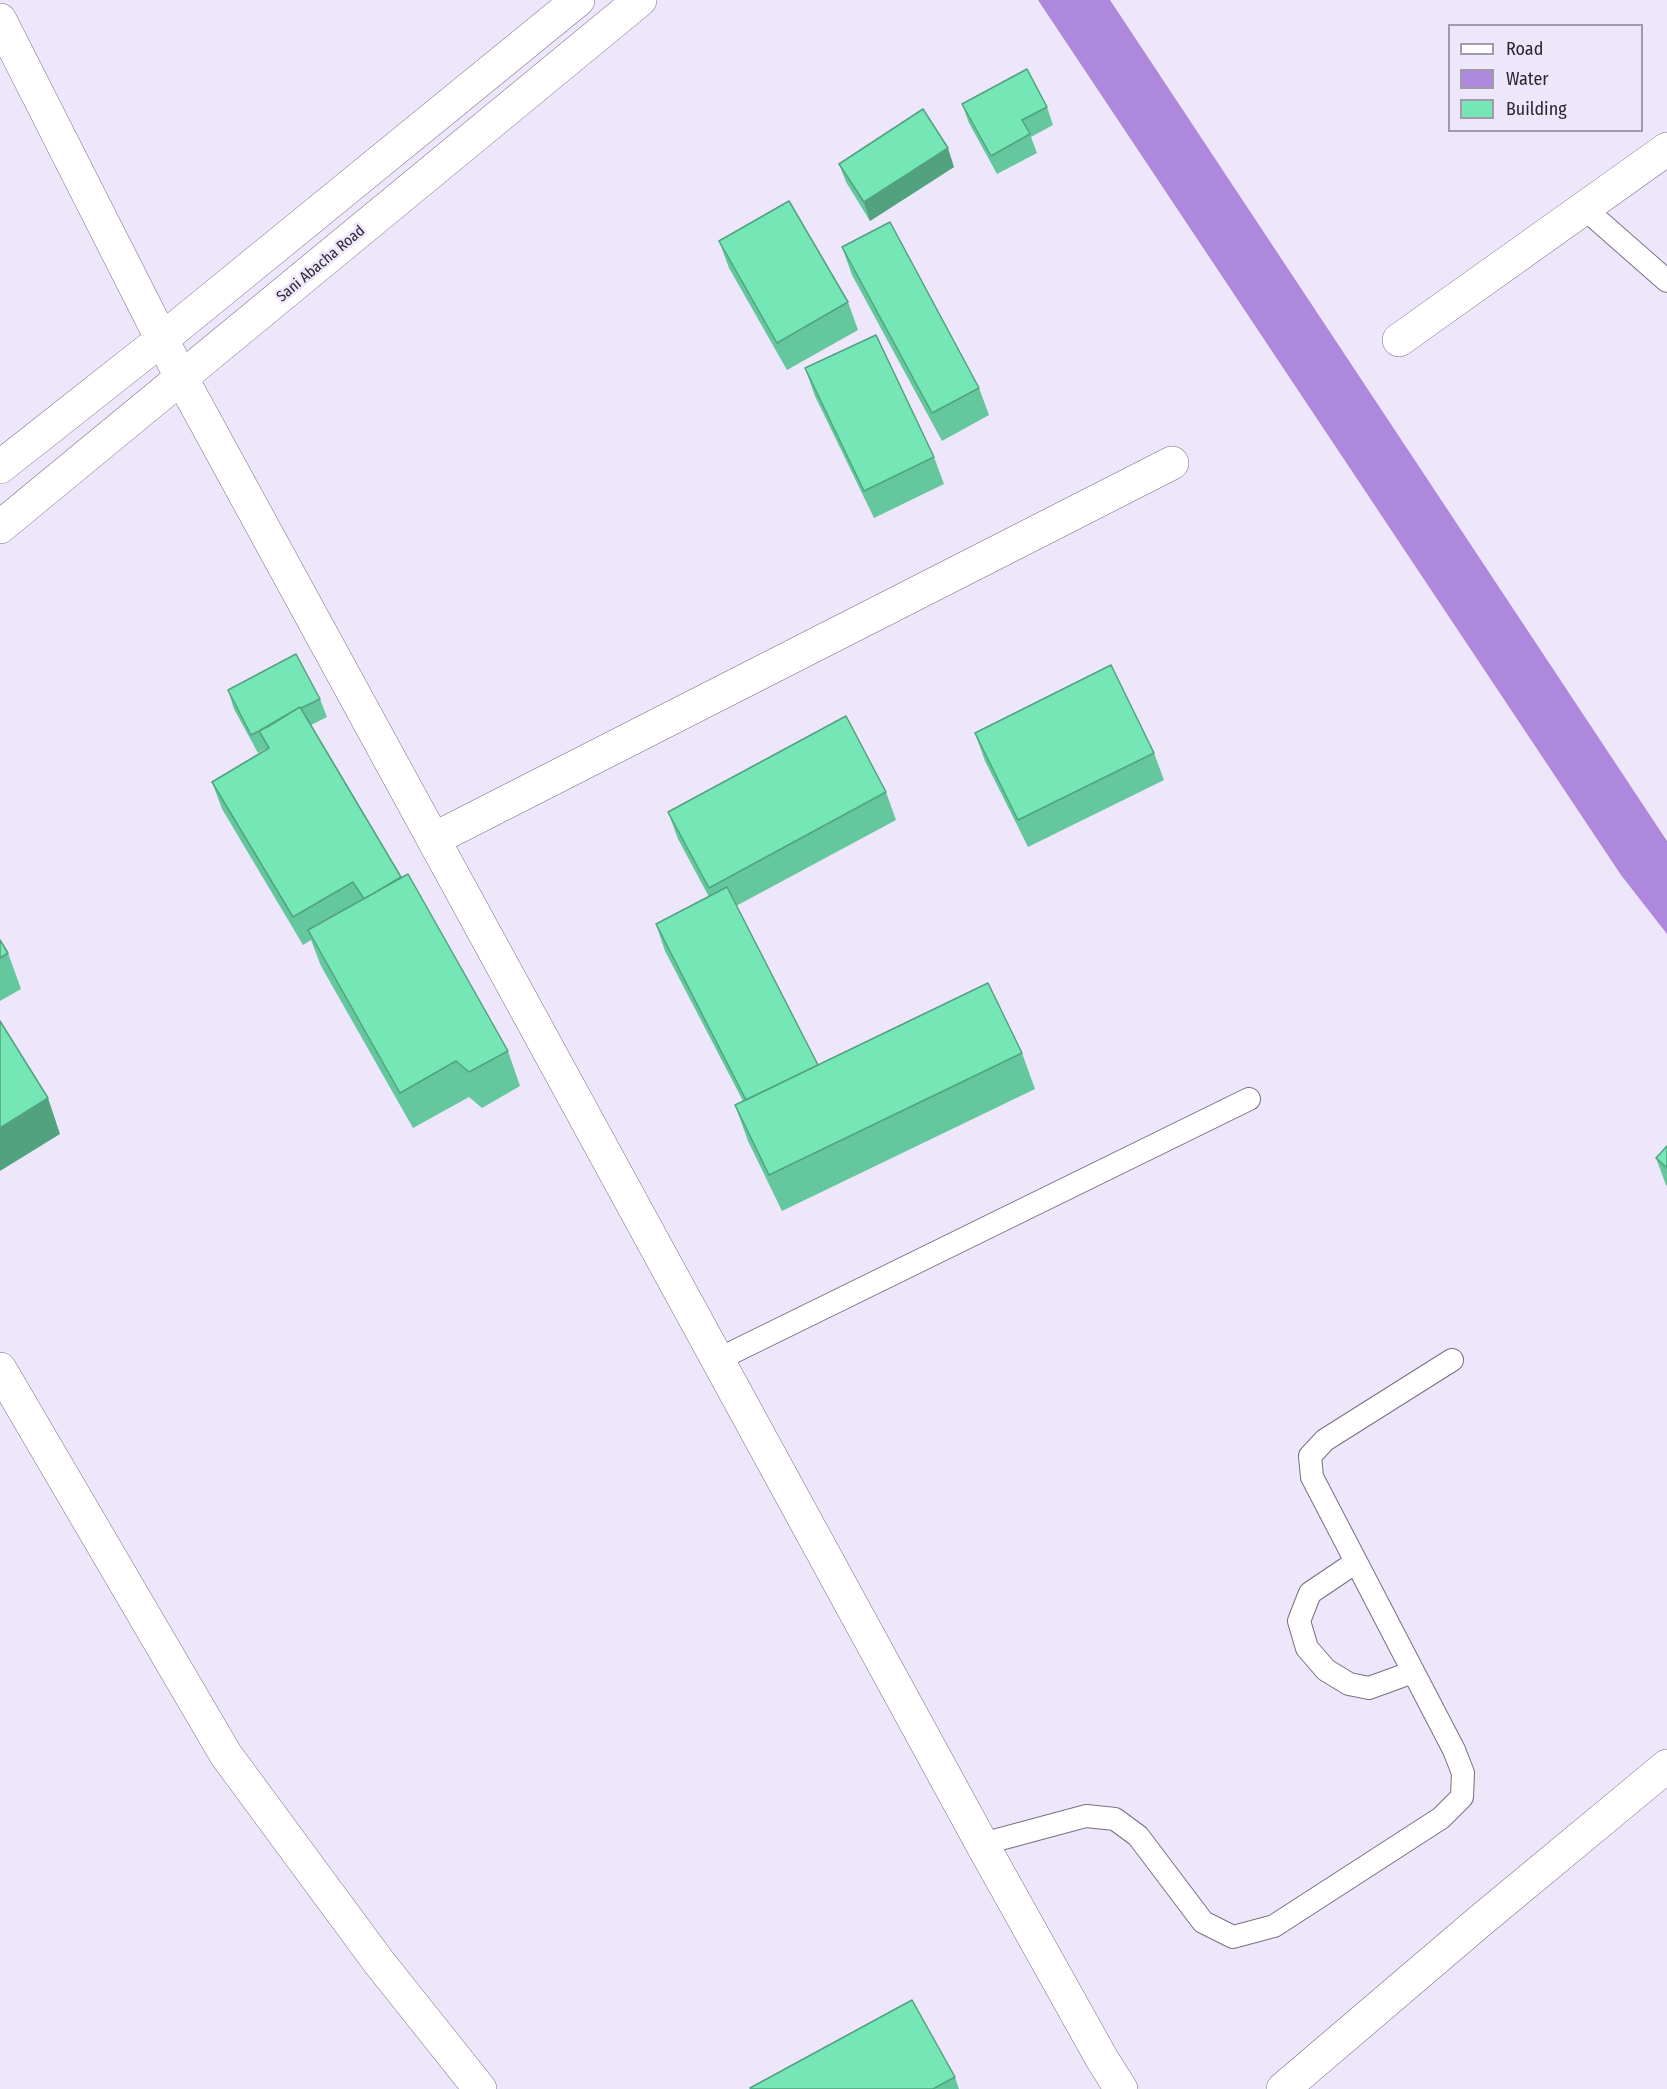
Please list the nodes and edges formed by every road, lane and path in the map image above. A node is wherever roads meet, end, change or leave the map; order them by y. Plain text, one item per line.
1 (578, 0) edge
2 (640, 0) edge
3 (0, 20) edge
4 (1667, 149) edge
5 (1584, 208) junction
6 (1667, 281) edge
7 (161, 340) junction
8 (1399, 340) dead end
9 (182, 379) junction
10 (1172, 463) dead end
11 (0, 467) edge
12 (0, 527) edge
13 (434, 839) junction
14 (1249, 1099) dead end
15 (718, 1359) junction
16 (1452, 1360) dead end
17 (0, 1369) edge
18 (1356, 1562) junction
19 (1413, 1672) junction
20 (1667, 1766) edge
21 (982, 1844) junction
22 (480, 2089) edge
23 (1121, 2089) edge
24 (1283, 2089) edge

1 - 7 street
2 - 9 street, Sani Abacha Road
3 - 7 street
4 - 5 street
5 - 6 lane
5 - 8 street
7 - 9 street
7 - 11 street
9 - 12 street, Sani Abacha Road
9 - 13 street
10 - 13 street
13 - 15 street
14 - 15 lane
15 - 21 street
16 - 18 lane
17 - 22 street
18 - 19 lane
18 - 19 lane
19 - 21 lane
20 - 24 street
21 - 23 street

